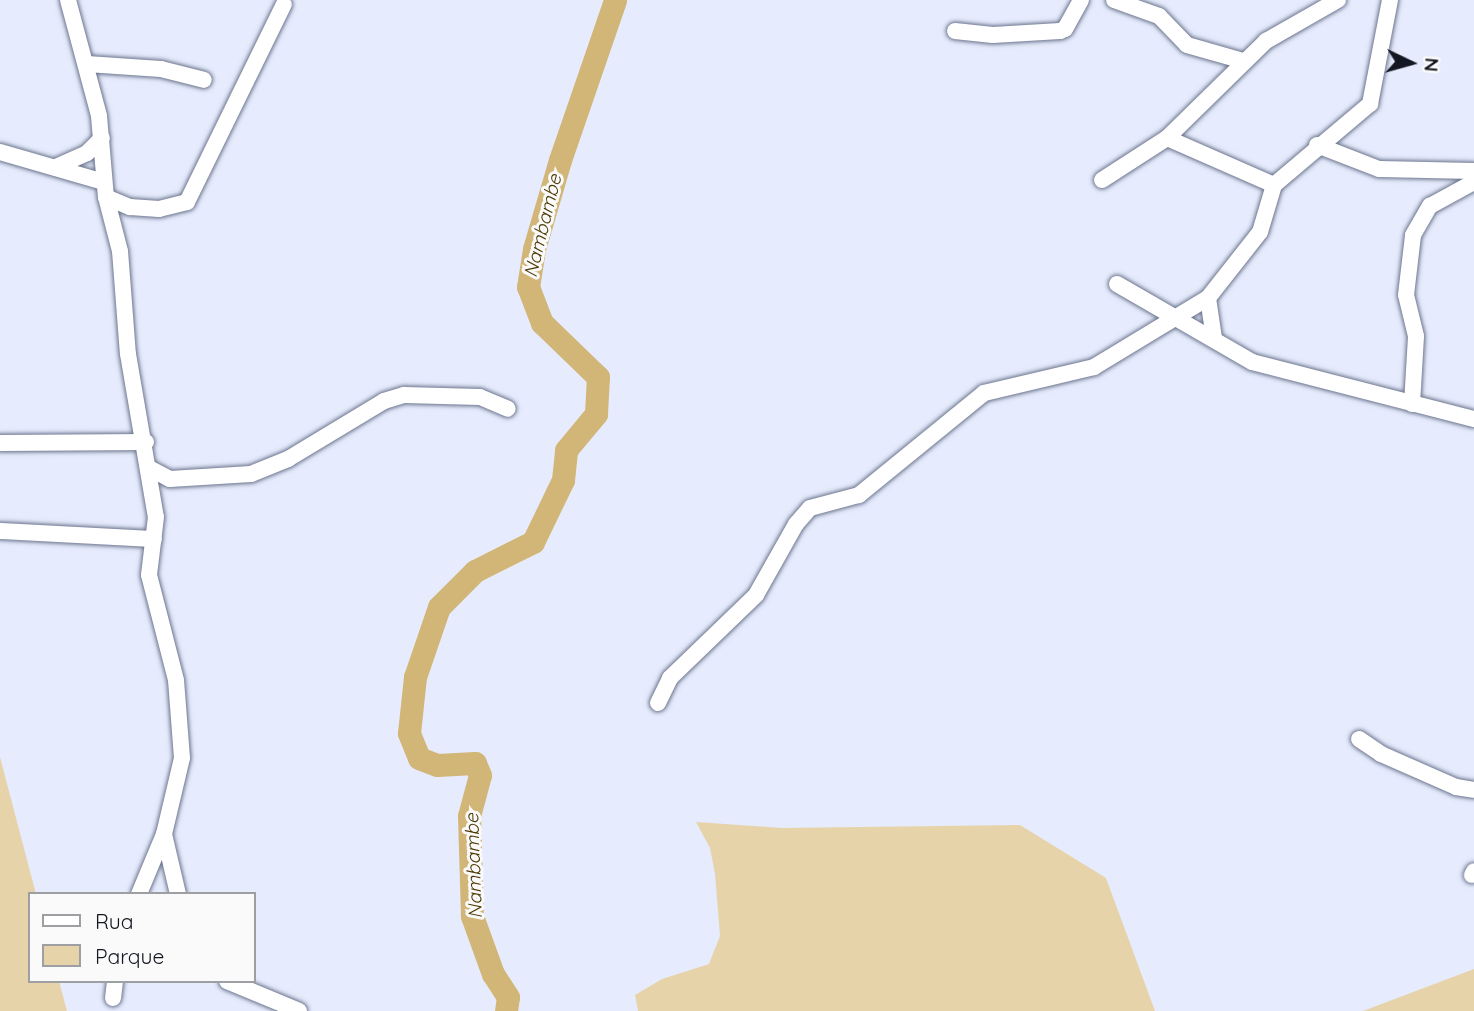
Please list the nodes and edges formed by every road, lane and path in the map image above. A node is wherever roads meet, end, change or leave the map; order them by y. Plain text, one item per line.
1 (68, 0) edge
2 (1081, 0) edge
3 (1114, 0) edge
4 (1338, 0) edge
5 (1390, 0) edge
6 (284, 4) dead end
7 (955, 31) dead end
8 (1243, 61) junction
9 (87, 64) junction
10 (204, 80) dead end
11 (102, 138) junction
12 (1167, 138) junction
13 (1317, 145) junction
14 (0, 152) edge
15 (58, 166) junction
16 (1474, 171) edge
17 (1102, 180) dead end
18 (1474, 182) edge
19 (1274, 185) junction
20 (105, 189) junction
21 (130, 207) junction
22 (114, 230) junction
23 (1117, 284) dead end
24 (1208, 298) junction
25 (1179, 318) junction
26 (1213, 338) junction
27 (1412, 404) junction
28 (508, 409) dead end
29 (1474, 419) edge
30 (146, 442) junction
31 (0, 443) edge
32 (151, 469) junction
33 (170, 478) junction
34 (156, 519) junction
35 (0, 531) edge
36 (133, 539) junction
37 (154, 539) junction
38 (658, 703) dead end
39 (1359, 739) dead end
40 (1474, 790) edge
41 (164, 834) junction
42 (140, 892) edge
43 (178, 892) edge
44 (115, 983) edge
45 (232, 983) edge
46 (113, 998) dead end
47 (299, 1011) edge

1 - 9 street
2 - 7 street
3 - 8 street
4 - 8 street
5 - 13 street
6 - 21 street
8 - 12 street
9 - 10 street
9 - 11 street
11 - 15 street
11 - 20 street
12 - 17 street
12 - 19 street
13 - 16 street
13 - 19 street
14 - 15 street
15 - 20 street
18 - 27 street
19 - 24 street
20 - 21 street
20 - 22 street
21 - 22 street
22 - 30 street
23 - 25 street
24 - 25 street
24 - 26 street
25 - 26 street
25 - 38 street
26 - 27 street
27 - 29 street
28 - 33 street
30 - 31 street
30 - 32 street
32 - 33 street
32 - 34 street
33 - 34 street
34 - 36 street
34 - 37 street
35 - 36 street
36 - 37 street
37 - 41 street
39 - 40 street
41 - 42 street
41 - 43 street
44 - 46 street
45 - 47 street

